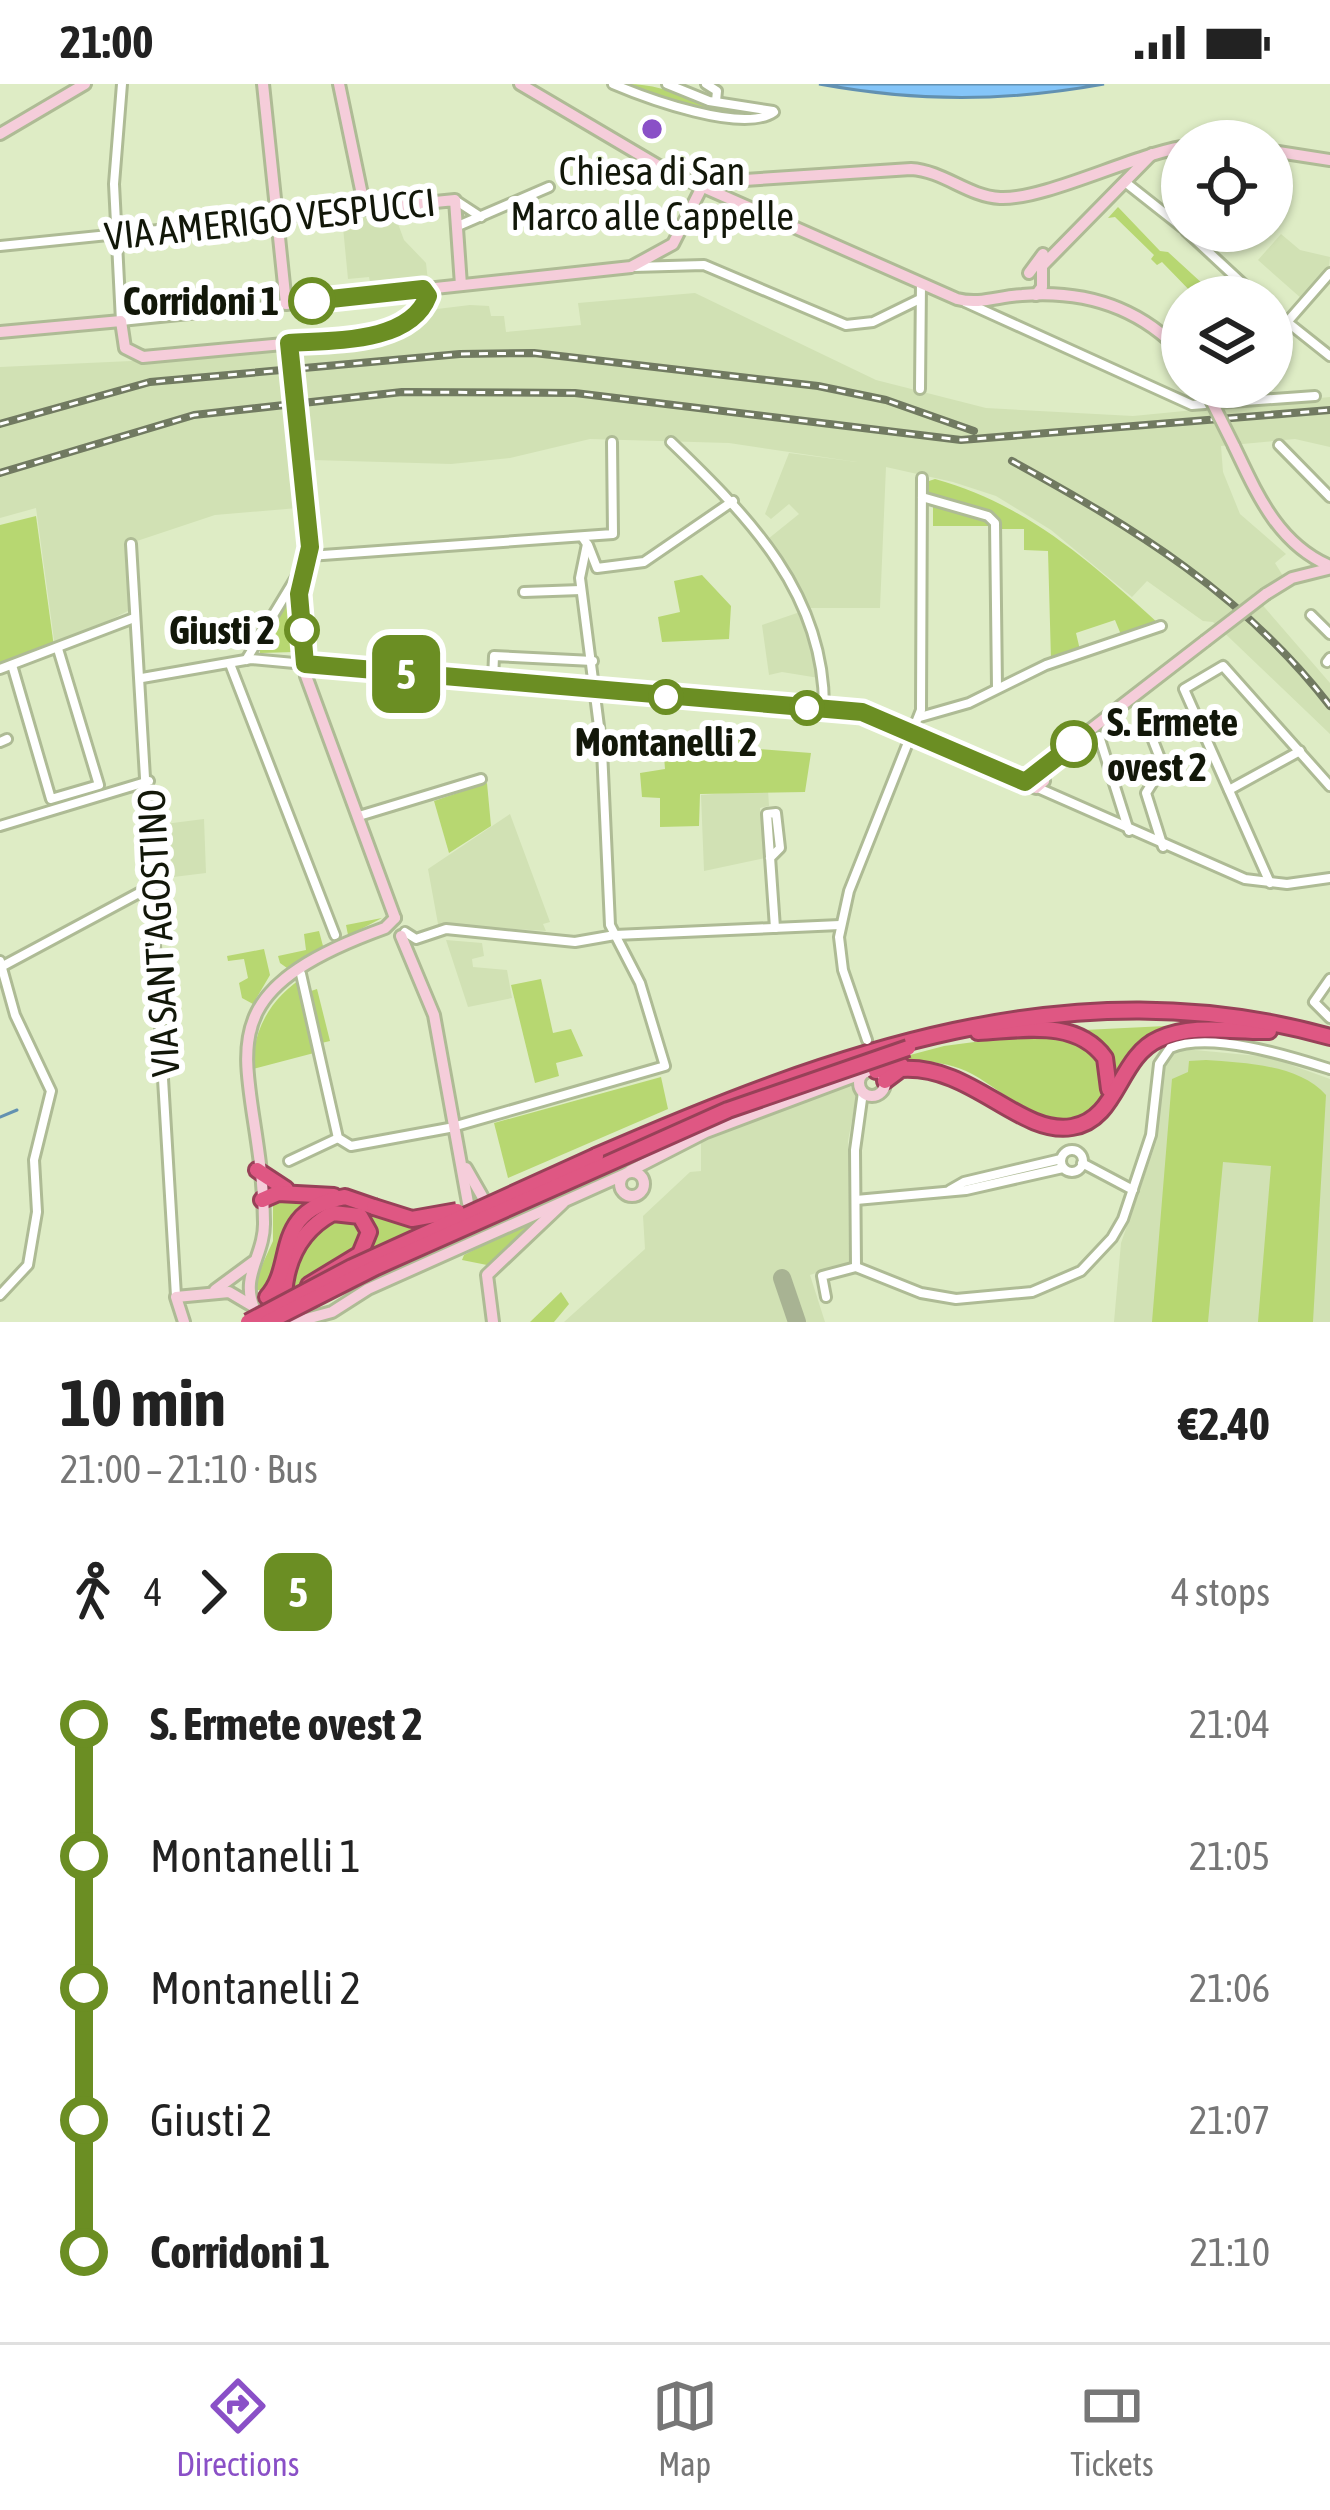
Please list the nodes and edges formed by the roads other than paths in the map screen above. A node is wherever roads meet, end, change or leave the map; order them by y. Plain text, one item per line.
1 (85, 84) edge
2 (122, 84) edge
3 (263, 84) edge
4 (339, 84) edge
5 (520, 84) edge
6 (613, 84) edge
7 (667, 84) edge
8 (706, 84) edge
9 (716, 101) junction
10 (0, 134) edge
11 (1161, 151) edge
12 (1154, 152) junction
13 (1293, 154) edge
14 (1330, 160) edge
15 (1120, 162) junction
16 (1124, 178) junction
17 (747, 181) junction
18 (699, 184) junction
19 (549, 187) dead end
20 (455, 200) junction
21 (742, 204) junction
22 (365, 208) junction
23 (1161, 208) edge
24 (278, 217) junction
25 (481, 217) junction
26 (458, 226) junction
27 (116, 234) junction
28 (0, 247) edge
29 (1209, 252) edge
30 (631, 267) junction
31 (1330, 272) edge
32 (1029, 273) junction
33 (1234, 276) edge
34 (1042, 281) junction
35 (921, 283) junction
36 (459, 286) junction
37 (423, 289) junction
38 (1030, 294) junction
39 (1057, 295) junction
40 (920, 299) junction
41 (995, 300) junction
42 (963, 301) junction
43 (286, 304) junction
44 (424, 305) junction
45 (992, 315) junction
46 (1293, 316) edge
47 (121, 321) junction
48 (1293, 326) edge
49 (0, 332) edge
50 (1161, 336) edge
51 (289, 346) junction
52 (1330, 356) edge
53 (920, 389) dead end
54 (1161, 391) edge
55 (1315, 395) dead end
56 (1293, 396) edge
57 (1214, 408) edge
58 (612, 442) dead end
59 (671, 442) dead end
60 (1279, 445) dead end
61 (922, 478) dead end
62 (922, 497) junction
63 (1330, 497) edge
64 (733, 501) junction
65 (585, 541) junction
66 (131, 544) dead end
67 (309, 556) junction
68 (1316, 564) edge
69 (581, 590) junction
70 (524, 592) dead end
71 (1311, 615) dead end
72 (134, 618) junction
73 (1161, 626) dead end
74 (1330, 634) edge
75 (58, 650) junction
76 (246, 660) junction
77 (593, 661) junction
78 (230, 664) junction
79 (305, 664) junction
80 (12, 665) junction
81 (0, 669) edge
82 (142, 678) junction
83 (493, 681) junction
84 (997, 689) junction
85 (596, 691) junction
86 (824, 709) junction
87 (920, 717) junction
88 (1149, 730) dead end
89 (914, 733) junction
90 (1099, 736) dead end
91 (1300, 751) junction
92 (481, 779) dead end
93 (149, 781) junction
94 (1036, 781) junction
95 (1330, 786) edge
96 (1229, 790) junction
97 (359, 816) junction
98 (0, 826) edge
99 (1129, 832) junction
100 (1163, 847) junction
101 (770, 858) junction
102 (1330, 878) edge
103 (1270, 883) junction
104 (152, 886) junction
105 (395, 918) junction
106 (841, 925) junction
107 (386, 928) junction
108 (775, 928) junction
109 (404, 934) junction
110 (335, 935) dead end
111 (612, 935) junction
112 (1, 965) edge
113 (301, 974) dead end
114 (1330, 979) edge
115 (1330, 1018) edge
116 (1269, 1031) junction
117 (978, 1032) junction
118 (867, 1040) dead end
119 (1330, 1042) edge
120 (907, 1044) junction
121 (1330, 1069) edge
122 (870, 1082) junction
123 (455, 1125) junction
124 (338, 1138) junction
125 (670, 1149) junction
126 (596, 1156) junction
127 (463, 1160) junction
128 (289, 1161) dead end
129 (1082, 1163) junction
130 (1062, 1164) junction
131 (257, 1170) junction
132 (627, 1173) junction
133 (643, 1180) junction
134 (589, 1188) junction
135 (621, 1190) junction
136 (1132, 1190) junction
137 (302, 1194) junction
138 (482, 1196) dead end
139 (569, 1196) junction
140 (345, 1197) junction
141 (262, 1200) junction
142 (856, 1200) junction
143 (468, 1203) dead end
144 (367, 1211) junction
145 (529, 1215) junction
146 (494, 1219) dead end
147 (474, 1228) dead end
148 (457, 1253) junction
149 (255, 1260) junction
150 (856, 1267) junction
151 (212, 1292) junction
152 (0, 1295) edge
153 (176, 1297) junction
154 (826, 1297) dead end
155 (347, 1303) junction
156 (274, 1309) edge
157 (313, 1320) edge
158 (184, 1322) edge
159 (338, 1322) edge
160 (493, 1322) edge

1 - 10 street
2 - 27 street
3 - 24 street
4 - 22 street
5 - 18 street
6 - 9 street
7 - 9 street
8 - 9 street
11 - 12 street
12 - 15 street
12 - 16 street
13 - 14 street
15 - 16 street
15 - 17 street
16 - 23 street
16 - 32 street
16 - 34 street
17 - 18 street
17 - 21 street
18 - 21 street
18 - 30 street
19 - 25 street
20 - 22 street, VIA AMERIGO VESPUCCI
20 - 25 street
20 - 26 street, VIA AMERIGO VESPUCCI
21 - 35 street
22 - 24 street, VIA AMERIGO VESPUCCI
24 - 27 street, VIA AMERIGO VESPUCCI
24 - 43 street
25 - 26 street
26 - 36 street, VIA AMERIGO VESPUCCI
27 - 28 street, VIA AMERIGO VESPUCCI
27 - 47 street
29 - 33 street
30 - 36 street
30 - 40 street
31 - 46 street
32 - 34 street
32 - 38 street
34 - 38 street
34 - 39 street
35 - 40 street
35 - 42 street
36 - 37 street
36 - 44 street
37 - 43 street
37 - 44 street
38 - 39 street
38 - 41 street
39 - 50 street
40 - 53 street
41 - 42 street
41 - 45 street
42 - 45 street
43 - 47 street
44 - 51 street
45 - 54 street
47 - 49 street
47 - 51 street
48 - 52 street
51 - 67 street, bridge
55 - 56 street
57 - 68 street, bridge
58 - 65 street
59 - 64 street
60 - 63 street
61 - 62 street
62 - 84 street
62 - 87 street
64 - 65 street
64 - 86 street
65 - 67 street
65 - 69 street
66 - 72 street, VIA SANT'AGOSTINO
67 - 76 street
67 - 79 street
68 - 94 street, bridge
69 - 70 street
69 - 77 street
71 - 74 street
72 - 75 street
72 - 82 street, VIA SANT'AGOSTINO
73 - 84 street
75 - 80 street
75 - 80 street
76 - 78 street
76 - 79 street
77 - 83 street
77 - 85 street
78 - 82 street
78 - 110 street
79 - 83 street
79 - 97 street
80 - 81 street
82 - 93 street, VIA SANT'AGOSTINO
83 - 85 street
84 - 87 street
85 - 86 street
85 - 111 street
86 - 89 street
87 - 89 street
88 - 100 street
89 - 94 street
89 - 106 street
90 - 99 street
91 - 95 street
91 - 96 street
91 - 96 street
92 - 97 street
93 - 98 street
93 - 104 street, VIA SANT'AGOSTINO
94 - 99 street
96 - 103 street
97 - 105 street
99 - 100 street
100 - 103 street
101 - 101 street
101 - 108 street
102 - 103 street
104 - 112 street
104 - 153 street, VIA SANT'AGOSTINO
105 - 107 street
105 - 109 street
106 - 108 street
106 - 118 street
107 - 109 street
107 - 131 street
108 - 111 street
109 - 111 street
109 - 123 street
111 - 123 street
112 - 152 street
113 - 124 street
114 - 115 street
116 - 117 highway
116 - 119 highway
116 - 122 highway
117 - 120 highway
117 - 122 highway
119 - 120 highway
120 - 126 highway, bridge
120 - 156 highway, bridge
121 - 136 street
122 - 125 street
122 - 142 street
123 - 124 street
123 - 127 street
124 - 128 street
125 - 132 street
125 - 133 street
126 - 144 highway, bridge
126 - 156 highway, bridge
127 - 138 street
127 - 143 street
129 - 130 street
129 - 130 street
129 - 136 street
130 - 142 street
131 - 137 highway
131 - 141 street
132 - 133 street
132 - 134 street
132 - 135 street
133 - 135 street
134 - 135 street
134 - 139 street
136 - 150 street
137 - 140 highway
137 - 141 highway
139 - 145 street
139 - 160 street
140 - 144 highway
140 - 156 highway
141 - 149 street
142 - 150 street
144 - 156 highway, bridge
144 - 156 highway
145 - 146 street
145 - 148 street
147 - 148 street
148 - 155 street
149 - 151 street
149 - 156 street
150 - 154 street
151 - 153 street
151 - 156 street
153 - 158 street, VIA SANT'AGOSTINO
155 - 157 street
155 - 159 street
156 - 157 street

